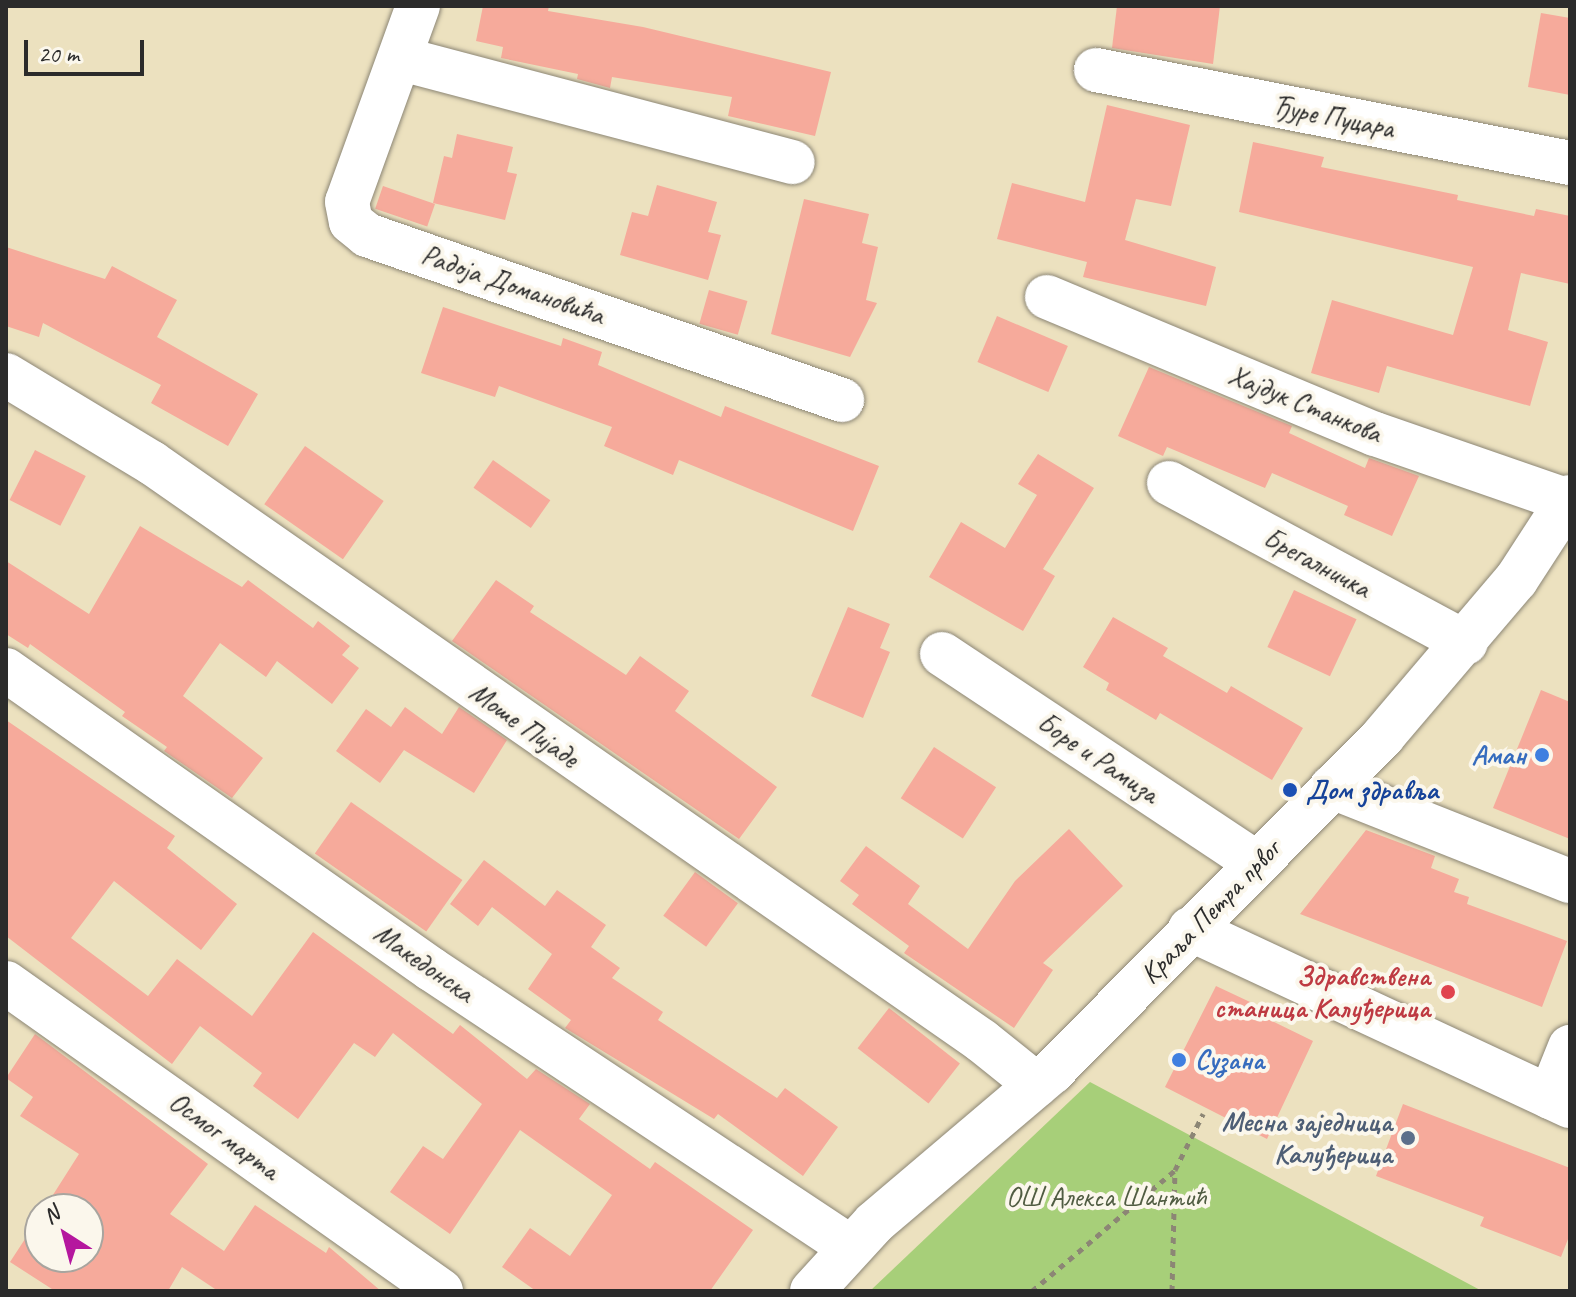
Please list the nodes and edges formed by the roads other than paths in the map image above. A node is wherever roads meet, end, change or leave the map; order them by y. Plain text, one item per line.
1 (418, 6) edge
2 (402, 59) junction
3 (1096, 70) dead end
4 (793, 162) dead end
5 (1570, 163) edge
6 (1047, 297) dead end
7 (6, 375) edge
8 (842, 400) dead end
9 (1169, 483) dead end
10 (1569, 499) edge
11 (1466, 643) junction
12 (942, 654) dead end
13 (6, 670) edge
14 (1332, 787) junction
15 (1255, 862) junction
16 (1570, 881) edge
17 (1190, 929) junction
18 (6, 983) edge
19 (1570, 1047) edge
20 (1037, 1085) junction
21 (1560, 1101) edge
22 (850, 1247) junction
23 (441, 1291) edge
24 (812, 1291) edge

1 - 2 street, Радоја Домановића
2 - 4 street
2 - 8 street, Радоја Домановића
3 - 5 street, Ђуре Пуцара
6 - 10 street, Хајдук Станкова
7 - 20 street, Моше Пијаде
9 - 11 street, Брегалничка
10 - 11 street, Краља Петра првог
11 - 14 street, Краља Петра првог
12 - 15 street, Боре и Рамиза
13 - 22 street, Македонска
14 - 15 street, Краља Петра првог
14 - 16 street
15 - 17 street, Краља Петра првог
17 - 20 street, Краља Петра првог
17 - 21 street
18 - 23 street, Осмог марта
19 - 21 street
20 - 22 street, Краља Петра првог
22 - 24 street, Краља Петра првог

